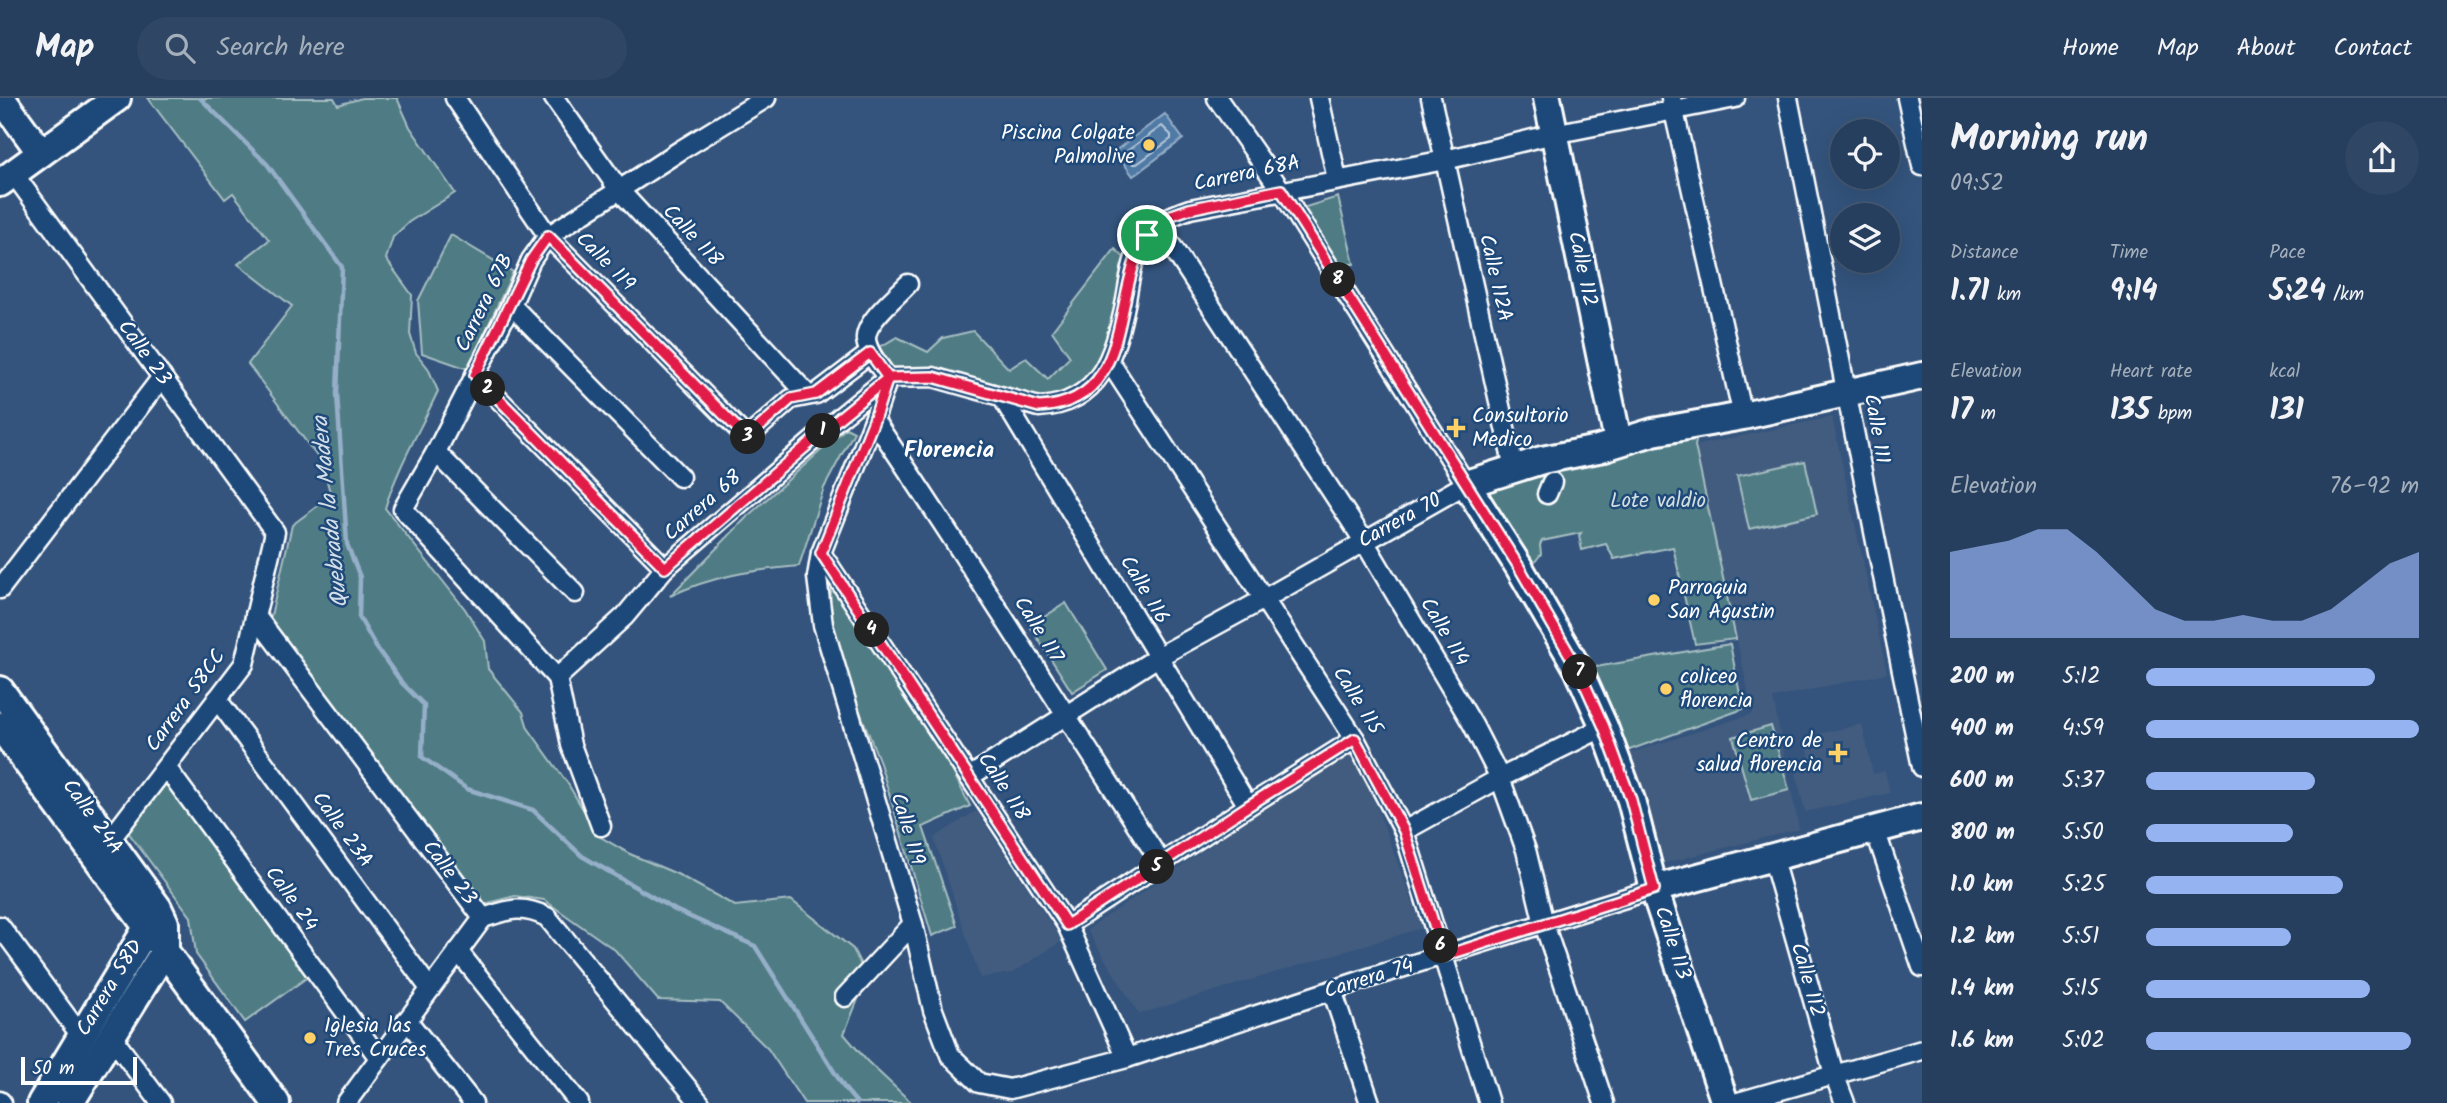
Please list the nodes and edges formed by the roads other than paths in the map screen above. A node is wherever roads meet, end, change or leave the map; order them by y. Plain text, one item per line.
1 (1, 98) edge
2 (117, 98) edge
3 (455, 98) edge
4 (554, 98) edge
5 (766, 98) edge
6 (1217, 98) edge
7 (1319, 98) edge
8 (1431, 98) edge
9 (1547, 98) edge
10 (1735, 98) edge
11 (1788, 98) edge
12 (1907, 98) edge
13 (1672, 104) edge
14 (1554, 134) junction
15 (41, 153) junction
16 (1445, 160) junction
17 (1922, 166) edge
18 (6, 178) edge
19 (1337, 179) junction
20 (1281, 190) junction
21 (620, 191) junction
22 (1158, 225) junction
23 (548, 236) junction
24 (908, 284) dead end
25 (511, 305) junction
26 (868, 346) junction
27 (1109, 362) junction
28 (475, 375) junction
29 (1922, 376) edge
30 (162, 377) junction
31 (888, 378) junction
32 (1847, 393) junction
33 (808, 396) junction
34 (1002, 397) junction
35 (1742, 416) junction
36 (874, 420) junction
37 (1618, 441) junction
38 (436, 452) junction
39 (1514, 468) junction
40 (680, 477) dead end
41 (1466, 484) junction
42 (275, 532) joint
43 (1364, 541) junction
44 (821, 553) junction
45 (665, 568) junction
46 (0, 589) edge
47 (575, 593) dead end
48 (1265, 599) junction
49 (255, 615) junction
50 (1158, 657) junction
51 (557, 678) junction
52 (0, 690) edge
53 (217, 699) junction
54 (1064, 715) junction
55 (0, 726) edge
56 (1604, 727) junction
57 (1355, 739) junction
58 (166, 767) junction
59 (1922, 767) edge
60 (969, 776) junction
61 (1500, 778) junction
62 (1248, 806) junction
63 (1922, 817) edge
64 (601, 826) dead end
65 (1875, 830) junction
66 (1404, 831) junction
67 (110, 840) junction
68 (1772, 856) junction
69 (1162, 864) junction
70 (1654, 889) junction
71 (153, 918) junction
72 (482, 918) junction
73 (913, 924) junction
74 (1544, 924) junction
75 (1067, 925) junction
76 (0, 926) edge
77 (165, 950) junction
78 (458, 951) junction
79 (1444, 956) junction
80 (1922, 967) edge
81 (430, 989) junction
82 (1332, 990) junction
83 (845, 997) dead end
84 (407, 1020) junction
85 (81, 1036) junction
86 (111, 1036) junction
87 (1922, 1050) edge
88 (379, 1058) junction
89 (1127, 1058) junction
90 (1834, 1074) junction
91 (979, 1083) joint
92 (72, 1102) edge
93 (41, 1103) edge
94 (161, 1103) edge
95 (276, 1103) edge
96 (346, 1103) edge
97 (473, 1103) edge
98 (579, 1103) edge
99 (700, 1103) edge
100 (1370, 1103) edge
101 (1489, 1103) edge
102 (1604, 1103) edge
103 (1725, 1103) edge
104 (1735, 1103) edge
105 (1845, 1103) edge

1 - 15 main road
2 - 15 main road
3 - 23 street, Calle 119
4 - 21 street, Calle 118
5 - 21 street, Carrera 67B
6 - 20 street, Calle 113
7 - 19 street
8 - 16 street, Calle 112A
9 - 14 main road, Calle 112
10 - 13 street, Carrera 68A
11 - 32 street, Calle 111
12 - 17 street
13 - 14 street, Carrera 68A
13 - 35 street
14 - 16 street, Carrera 68A
14 - 37 main road, Calle 112
15 - 18 main road
16 - 19 street, Carrera 68A
16 - 39 street, Calle 112A
18 - 30 street, Calle 23
19 - 20 street, Carrera 68A
20 - 22 street, Carrera 68A
20 - 41 street, Calle 113
21 - 23 street, Carrera 67B
21 - 33 street, Calle 118
22 - 27 street, Carrera 68A
22 - 43 street, Calle 114
23 - 25 street, Carrera 67B
23 - 33 street, Calle 119
24 - 26 street
25 - 28 street, Carrera 67B
25 - 40 street
26 - 31 street
26 - 33 street
27 - 34 street, Carrera 68A
27 - 48 street, Calle 115
28 - 38 street, Carrera 67B
28 - 45 street
29 - 32 main road, Carrera 70
30 - 42 street, Calle 23
30 - 46 street
31 - 34 street, Carrera 68A
31 - 36 street
31 - 45 street, Carrera 68
32 - 35 main road, Carrera 70
32 - 59 street, Calle 111
34 - 50 street, Calle 116
35 - 37 main road, Carrera 70
36 - 44 street
36 - 54 street, Calle 117
37 - 39 main road, Carrera 70
38 - 47 street
38 - 51 street, Carrera 67B
39 - 41 main road, Carrera 70
41 - 43 street, Carrera 70
41 - 56 main road, Calle 113
42 - 49 street, Carrera 58CC
43 - 48 street, Carrera 70
43 - 61 street, Calle 114
44 - 60 street, Calle 118
44 - 73 street, Calle 119
45 - 51 street, Carrera 68
48 - 50 street, Carrera 70
48 - 57 street, Calle 115
49 - 53 street, Carrera 58CC
49 - 72 street, Calle 23
50 - 54 street, Carrera 70
50 - 62 street, Calle 116
51 - 64 street
52 - 67 main road, Calle 24A
53 - 58 street, Carrera 58CC
53 - 81 street, Calle 23A
54 - 60 street, Carrera 70
54 - 69 street, Calle 117
55 - 71 main road, Calle 24A
56 - 61 street
56 - 70 main road, Calle 113
57 - 62 street
57 - 66 street, Calle 115
58 - 67 street, Carrera 58CC
58 - 88 street, Calle 24
60 - 75 street, Calle 118
61 - 66 street
61 - 74 street, Calle 114
62 - 69 street
63 - 65 main road, Carrera 74
65 - 68 main road, Carrera 74
65 - 80 street
66 - 79 street, Calle 115
67 - 71 main road, Calle 24A
68 - 70 main road, Carrera 74
68 - 90 street, Calle 112
69 - 75 street
70 - 74 street, Carrera 74
70 - 103 main road, Calle 113
71 - 77 main road, Calle 24A
71 - 85 main road, Carrera 58D
72 - 78 street
72 - 99 street, Calle 23
73 - 83 street
73 - 91 street, Calle 119
74 - 79 street, Carrera 74
74 - 102 street, Calle 114
75 - 89 street, Calle 118
76 - 85 street
77 - 86 main road, Carrera 58D
77 - 95 main road
78 - 81 street
78 - 98 street
79 - 82 street, Carrera 74
79 - 101 street, Calle 115
81 - 84 street
82 - 89 street, Carrera 74
82 - 100 street
84 - 88 street
84 - 97 street
85 - 93 main road, Carrera 58D
86 - 92 main road, Carrera 58D
86 - 94 street
87 - 90 street
88 - 96 street
89 - 91 street, Carrera 74
90 - 104 street
90 - 105 street, Calle 112

